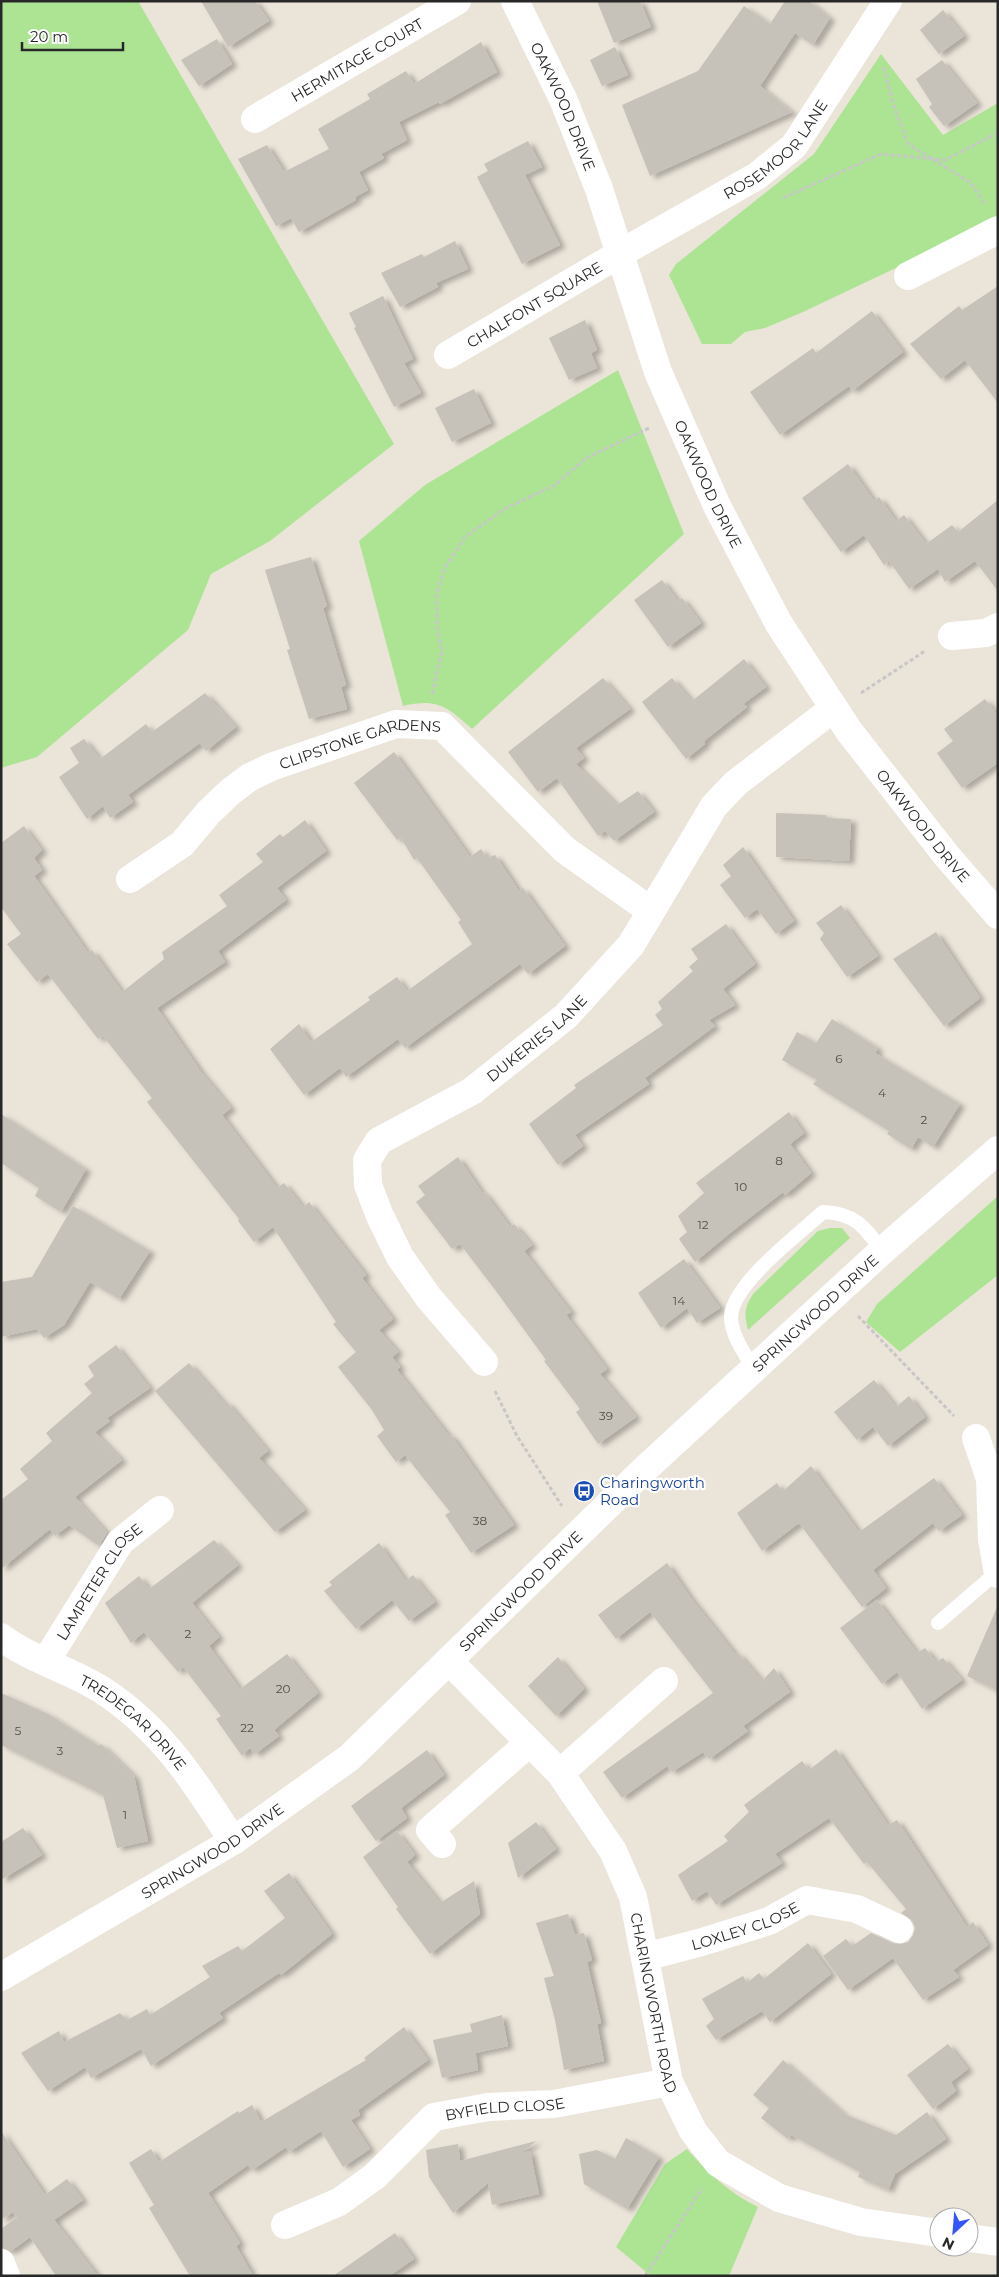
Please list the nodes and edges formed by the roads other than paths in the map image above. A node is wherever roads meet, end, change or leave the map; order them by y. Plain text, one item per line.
1 (457, 1) edge
2 (514, 1) edge
3 (888, 1) edge
4 (255, 119) dead end
5 (992, 219) edge
6 (621, 253) junction
7 (908, 276) dead end
8 (448, 355) dead end
9 (998, 627) edge
10 (952, 636) road end
11 (845, 702) junction
12 (130, 878) dead end
13 (651, 911) junction
14 (998, 915) edge
15 (998, 1150) edge
16 (882, 1251) junction
17 (484, 1362) road end
18 (754, 1369) junction
19 (976, 1438) road end
20 (160, 1510) dead end
21 (997, 1573) edge
22 (938, 1623) dead end
23 (1, 1637) edge
24 (46, 1661) junction
25 (448, 1661) junction
26 (664, 1680) dead end
27 (529, 1743) junction
28 (560, 1773) junction
29 (233, 1840) junction
30 (442, 1844) dead end
31 (899, 1929) dead end
32 (645, 1957) junction
33 (1, 1977) edge
34 (668, 2082) junction
35 (285, 2225) dead end
36 (929, 2232) edge
37 (979, 2239) edge
38 (998, 2242) edge
39 (1, 2263) edge
40 (6, 2276) edge

1 - 4 street, HERMITAGE COURT
2 - 6 street, OAKWOOD DRIVE
3 - 6 street, ROSEMOOR LANE
5 - 7 street
6 - 8 street, CHALFONT SQUARE
6 - 11 street, OAKWOOD DRIVE
9 - 10 street
11 - 13 street, DUKERIES LANE
11 - 14 street, OAKWOOD DRIVE
12 - 13 street, CLIPSTONE GARDENS
13 - 17 street, DUKERIES LANE
15 - 16 street, SPRINGWOOD DRIVE
16 - 18 street, SPRINGWOOD DRIVE
16 - 18 lane
18 - 25 street, SPRINGWOOD DRIVE
19 - 21 street
20 - 24 street, LAMPETER CLOSE
21 - 22 lane
23 - 24 street, TREDEGAR DRIVE
24 - 29 street, TREDEGAR DRIVE
25 - 27 street, CHARINGWORTH ROAD
25 - 29 street, SPRINGWOOD DRIVE
26 - 28 street
27 - 28 street, CHARINGWORTH ROAD
27 - 30 street
28 - 32 street, CHARINGWORTH ROAD
29 - 33 street, SPRINGWOOD DRIVE
31 - 32 street, LOXLEY CLOSE
32 - 34 street, CHARINGWORTH ROAD
34 - 35 street, BYFIELD CLOSE
34 - 36 street, CHARINGWORTH ROAD
37 - 38 street
39 - 40 street

